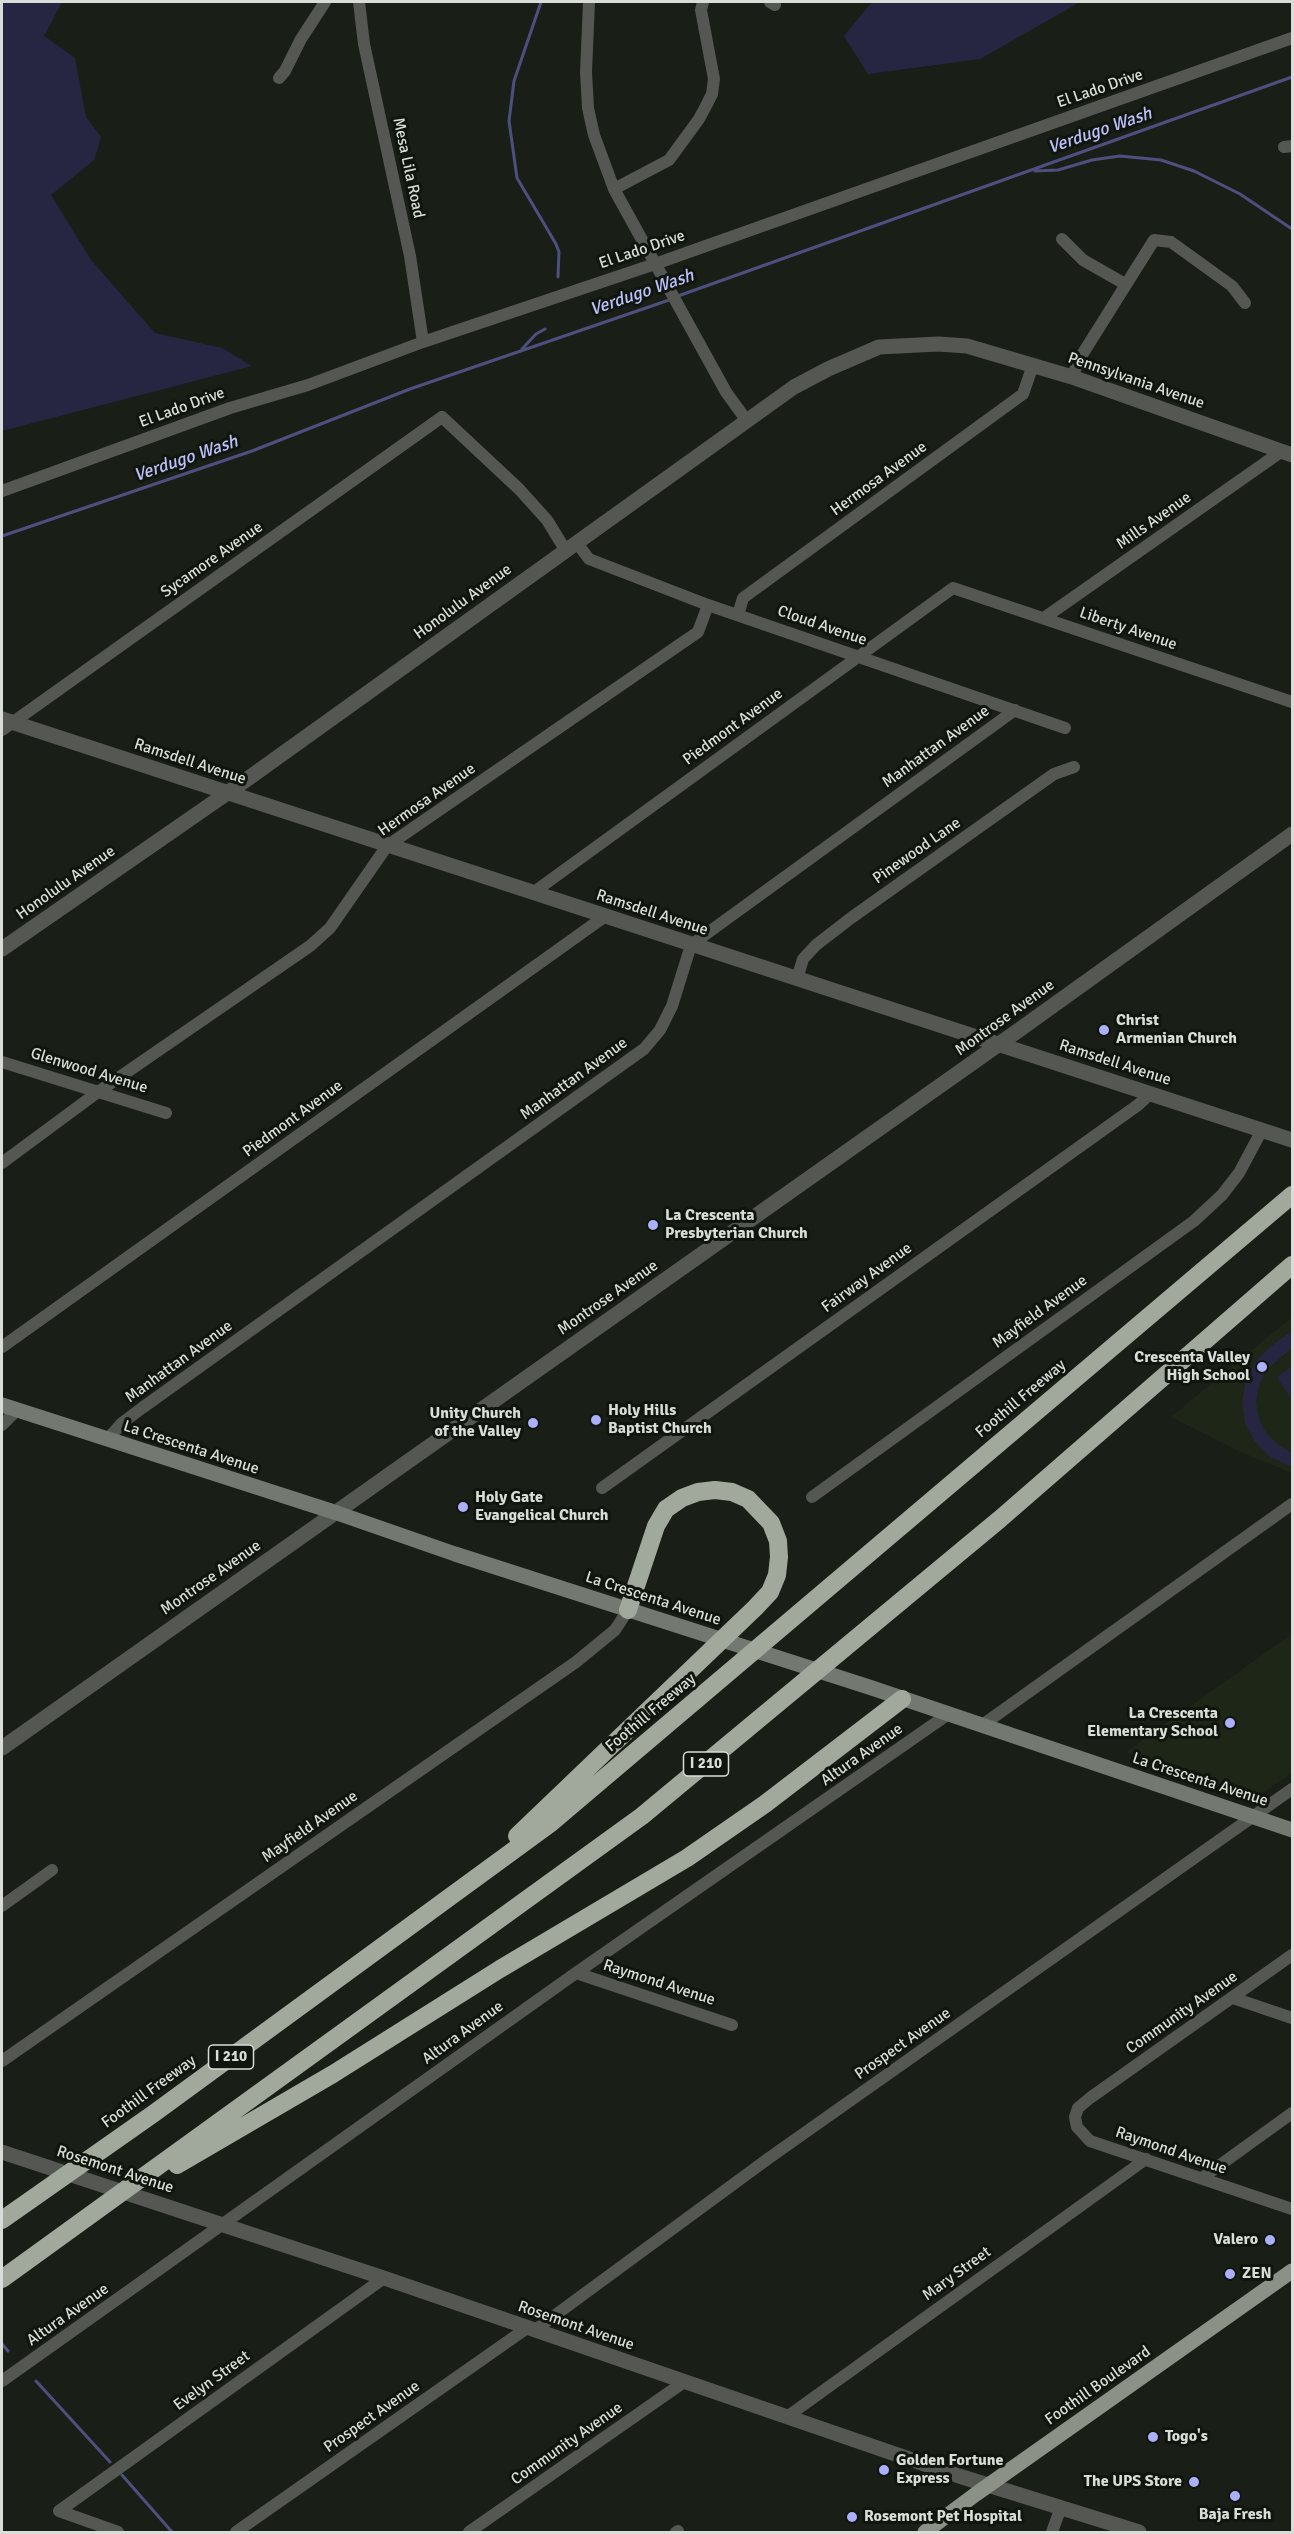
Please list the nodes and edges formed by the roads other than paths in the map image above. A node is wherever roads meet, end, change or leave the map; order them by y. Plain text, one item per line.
1 (325, 2) edge
2 (359, 2) edge
3 (589, 2) edge
4 (703, 2) edge
5 (1293, 38) edge
6 (279, 78) dead end
7 (614, 189) junction
8 (1062, 239) dead end
9 (655, 264) junction
10 (1125, 284) junction
11 (1245, 303) dead end
12 (423, 342) junction
13 (967, 346) joint
14 (1033, 364) junction
15 (1072, 377) junction
16 (442, 417) joint
17 (747, 422) junction
18 (1287, 453) edge
19 (2, 491) edge
20 (572, 547) junction
21 (953, 588) joint
22 (708, 605) junction
23 (738, 615) junction
24 (1044, 618) junction
25 (859, 656) junction
26 (1293, 702) edge
27 (1015, 710) junction
28 (5, 724) edge
29 (1065, 728) dead end
30 (1074, 767) dead end
31 (227, 793) junction
32 (1293, 834) edge
33 (387, 846) junction
34 (534, 892) junction
35 (604, 917) junction
36 (692, 945) junction
37 (2, 949) edge
38 (797, 979) junction
39 (1000, 1044) junction
40 (2, 1062) edge
41 (98, 1092) junction
42 (1150, 1094) junction
43 (166, 1113) dead end
44 (1262, 1130) junction
45 (1293, 1140) edge
46 (2, 1163) edge
47 (1293, 1195) edge
48 (1293, 1265) edge
49 (2, 1347) edge
50 (2, 1405) edge
51 (17, 1410) junction
52 (2, 1425) edge
53 (107, 1440) junction
54 (602, 1488) dead end
55 (812, 1497) dead end
56 (1293, 1504) edge
57 (337, 1513) junction
58 (628, 1610) junction
59 (902, 1699) junction
60 (947, 1715) junction
61 (981, 1726) junction
62 (2, 1748) edge
63 (1293, 1789) edge
64 (1253, 1817) junction
65 (1293, 1830) edge
66 (52, 1870) dead end
67 (459, 1892) junction
68 (2, 1906) edge
69 (1293, 1954) edge
70 (576, 1973) junction
71 (1233, 1998) junction
72 (1293, 2018) edge
73 (732, 2025) dead end
74 (2, 2061) edge
75 (1090, 2097) joint
76 (1293, 2113) edge
77 (2, 2152) edge
78 (1146, 2159) junction
79 (1202, 2178) junction
80 (1293, 2209) edge
81 (85, 2219) junction
82 (2, 2220) edge
83 (222, 2226) junction
84 (1293, 2271) edge
85 (384, 2278) junction
86 (2, 2279) edge
87 (531, 2329) junction
88 (2, 2381) edge
89 (684, 2382) junction
90 (788, 2416) junction
91 (988, 2485) junction
92 (1061, 2507) junction
93 (118, 2532) edge
94 (236, 2532) edge
95 (469, 2532) edge
96 (925, 2532) edge
97 (1052, 2532) edge
98 (1139, 2532) edge

1 - 6 street
2 - 12 street, Mesa Lila Road
3 - 7 street
4 - 7 street
5 - 9 street, El Lado Drive
7 - 9 street
8 - 10 street
9 - 12 street, El Lado Drive
9 - 17 street
10 - 11 street
10 - 15 street
12 - 19 street, El Lado Drive
13 - 14 street, Pennsylvania Avenue
13 - 17 street, Honolulu Avenue
14 - 15 street, Pennsylvania Avenue
14 - 23 street, Hermosa Avenue
15 - 18 street, Pennsylvania Avenue
16 - 20 street, Cloud Avenue
16 - 28 street, Sycamore Avenue
17 - 20 street, Honolulu Avenue
18 - 24 street, Mills Avenue
20 - 22 street, Cloud Avenue
20 - 31 street, Honolulu Avenue
21 - 24 street, Liberty Avenue
21 - 25 street, Piedmont Avenue
22 - 23 street, Cloud Avenue
22 - 33 street, Hermosa Avenue
23 - 25 street, Cloud Avenue
24 - 26 street, Liberty Avenue
25 - 27 street, Cloud Avenue
25 - 34 street, Piedmont Avenue
27 - 29 street, Cloud Avenue
27 - 36 street, Manhattan Avenue
28 - 31 street, Ramsdell Avenue
30 - 38 street, Pinewood Lane
31 - 33 street, Ramsdell Avenue
31 - 37 street, Honolulu Avenue
32 - 39 street, Montrose Avenue
33 - 34 street, Ramsdell Avenue
33 - 41 street, Hermosa Avenue
34 - 35 street, Ramsdell Avenue
35 - 36 street, Ramsdell Avenue
35 - 49 street, Piedmont Avenue
36 - 38 street, Ramsdell Avenue
36 - 53 street, Manhattan Avenue
38 - 39 street, Ramsdell Avenue
39 - 42 street, Ramsdell Avenue
39 - 57 street, Montrose Avenue
40 - 41 street, Glenwood Avenue
41 - 43 street, Glenwood Avenue
41 - 46 street, Hermosa Avenue
42 - 44 street, Ramsdell Avenue
42 - 54 street, Fairway Avenue
44 - 45 street, Ramsdell Avenue
44 - 55 street, Mayfield Avenue
47 - 67 highway, Foothill Freeway / I 210
48 - 81 highway, I 210
50 - 51 main road, La Crescenta Avenue
51 - 52 street
51 - 53 main road, La Crescenta Avenue
53 - 57 main road, La Crescenta Avenue
56 - 61 street
57 - 58 main road, La Crescenta Avenue
57 - 62 street, Montrose Avenue
58 - 59 main road, La Crescenta Avenue
58 - 67 highway
58 - 74 street, Mayfield Avenue
59 - 60 main road, La Crescenta Avenue
59 - 81 highway
60 - 61 main road, La Crescenta Avenue
60 - 70 street, Altura Avenue
61 - 64 main road, La Crescenta Avenue
63 - 64 street, Prospect Avenue
64 - 65 main road, La Crescenta Avenue
64 - 87 street, Prospect Avenue
66 - 68 street
67 - 82 highway, Foothill Freeway / I 210
69 - 71 street, Community Avenue
70 - 73 street, Raymond Avenue
70 - 83 street, Altura Avenue
71 - 72 street
71 - 75 street, Community Avenue
75 - 78 street, Raymond Avenue
76 - 79 street
77 - 83 street, Rosemont Avenue
78 - 79 street, Raymond Avenue
78 - 90 street, Mary Street
79 - 80 street, Raymond Avenue
81 - 86 highway, I 210
83 - 85 street, Rosemont Avenue
83 - 88 street, Altura Avenue
84 - 91 main road, Foothill Boulevard
85 - 87 street, Rosemont Avenue
85 - 93 street, Evelyn Street
87 - 89 street, Rosemont Avenue
87 - 94 street, Prospect Avenue
89 - 90 street, Rosemont Avenue
89 - 95 street, Community Avenue
90 - 91 street, Rosemont Avenue
91 - 92 street, Rosemont Avenue
91 - 96 main road, Foothill Boulevard
92 - 97 street
92 - 98 street, Rosemont Avenue

